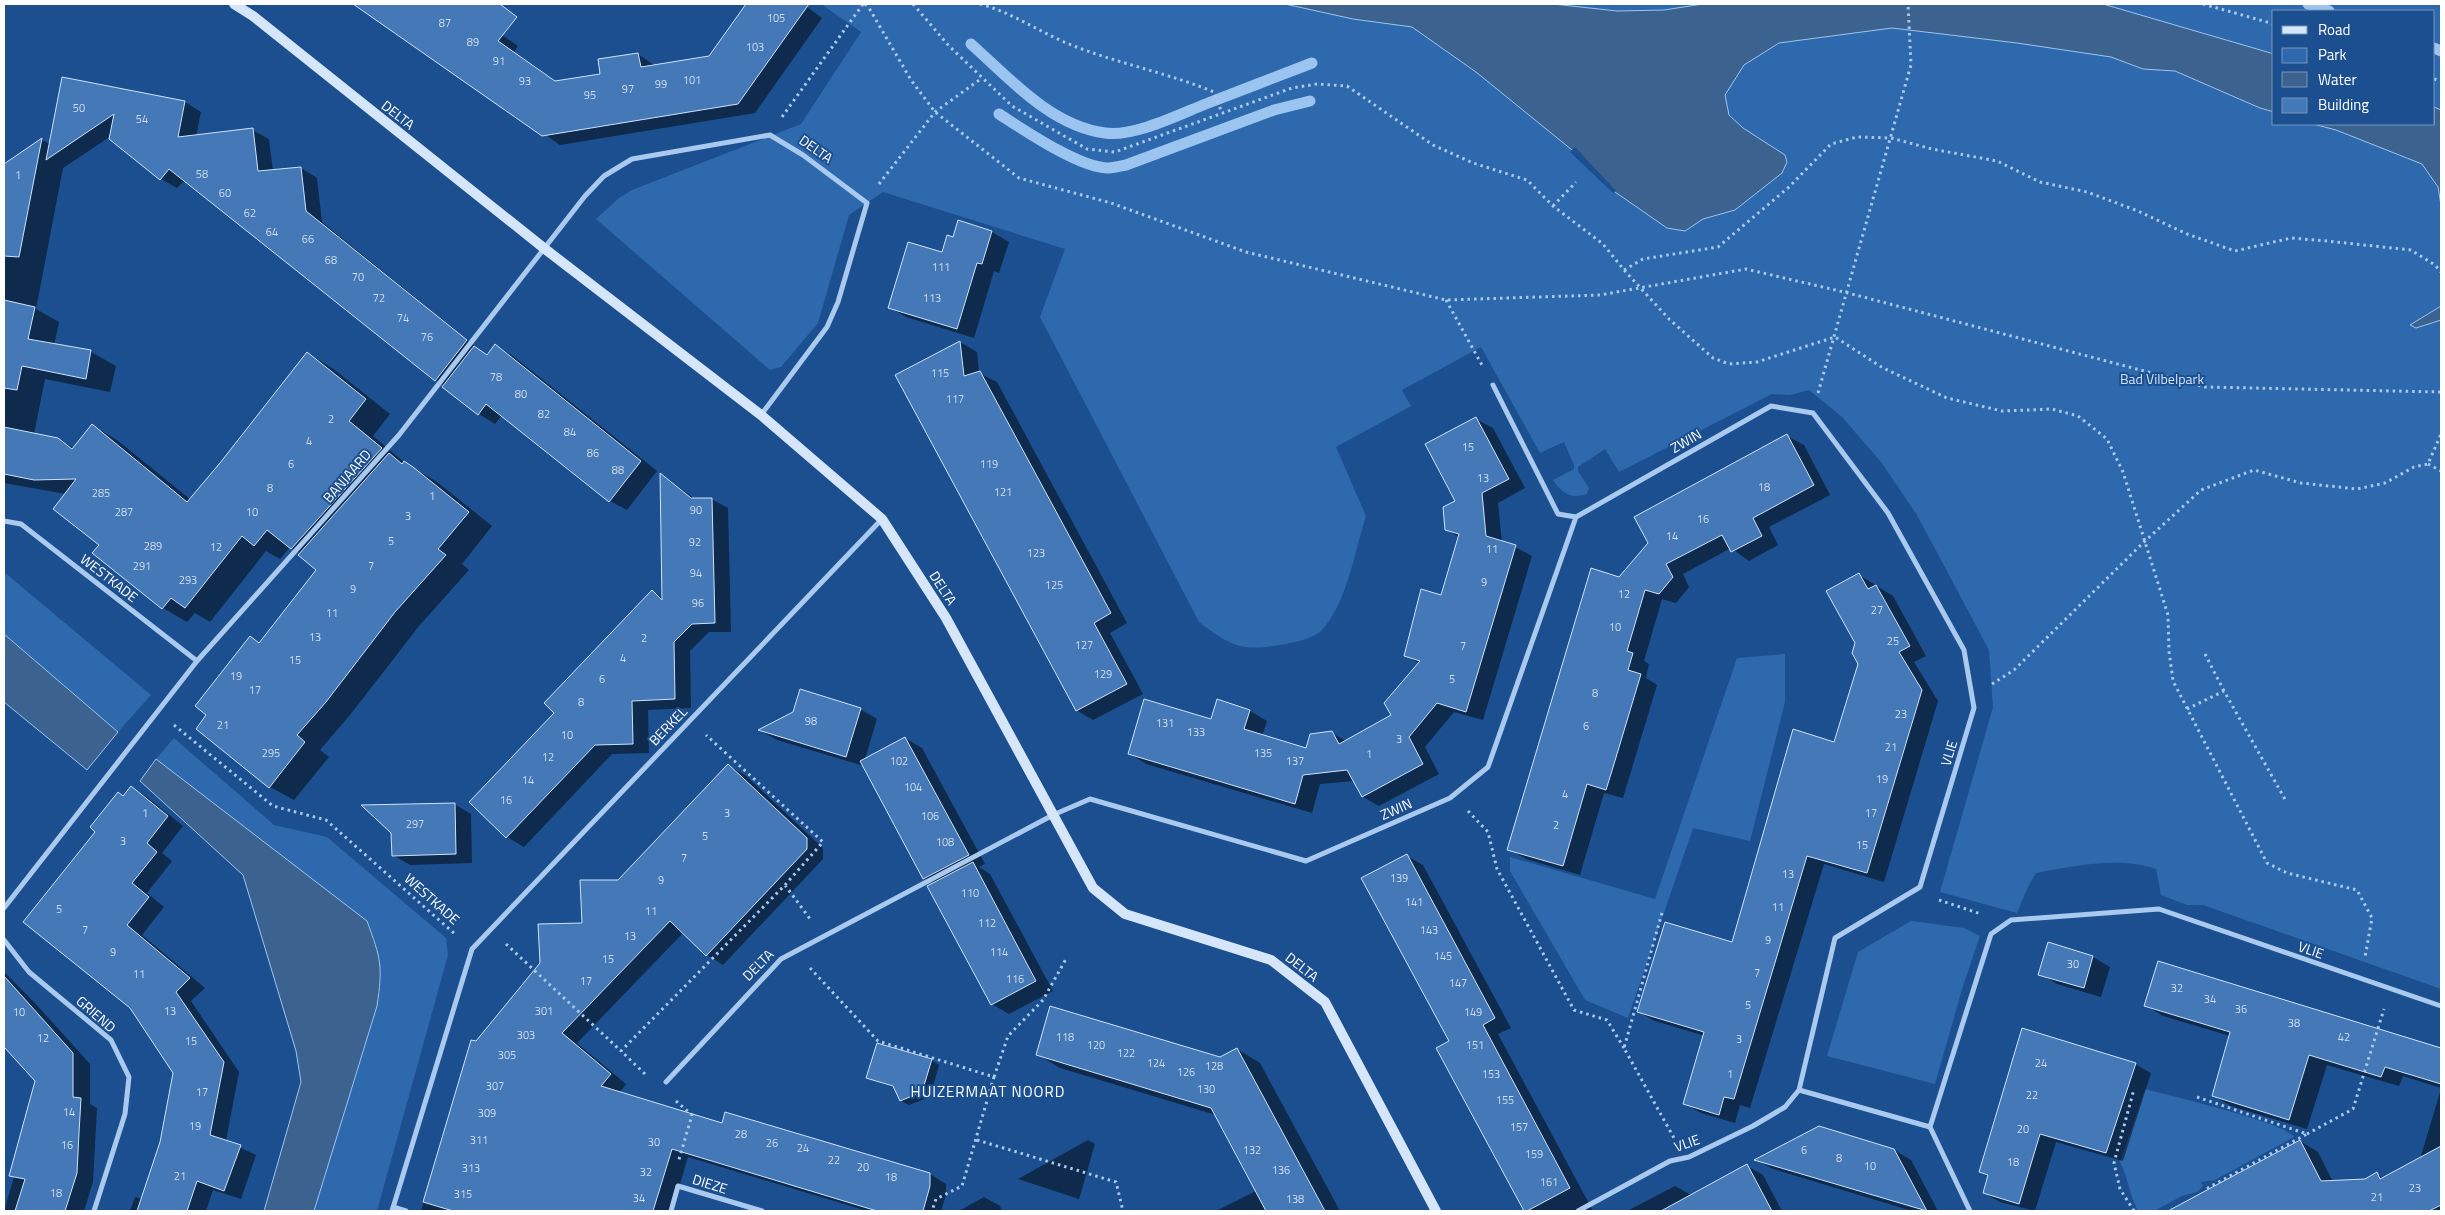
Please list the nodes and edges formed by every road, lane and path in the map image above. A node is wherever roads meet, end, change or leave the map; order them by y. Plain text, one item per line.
1 (234, 4) edge
2 (864, 4) edge
3 (913, 4) edge
4 (980, 4) edge
5 (1908, 4) edge
6 (2203, 4) edge
7 (2272, 23) edge
8 (982, 78) junction
9 (935, 112) junction
10 (1222, 113) junction
11 (770, 135) junction
12 (1891, 138) junction
13 (1576, 182) dead end
14 (867, 203) junction
15 (1553, 206) junction
16 (545, 248) junction
17 (1624, 270) junction
18 (2441, 272) edge
19 (1642, 289) junction
20 (1848, 293) junction
21 (1446, 300) junction
22 (1835, 337) junction
23 (1493, 385) joint
24 (2441, 392) edge
25 (1813, 413) junction
26 (761, 415) junction
27 (2441, 434) edge
28 (2428, 464) junction
29 (2441, 471) edge
30 (1576, 517) junction
31 (882, 519) junction
32 (4, 521) edge
33 (2144, 542) junction
34 (2205, 654) dead end
35 (197, 661) junction
36 (2224, 691) junction
37 (1972, 696) junction
38 (2187, 708) junction
39 (156, 710) junction
40 (689, 720) junction
41 (1453, 794) junction
42 (2286, 801) dead end
43 (1053, 815) junction
44 (785, 885) junction
45 (1914, 891) junction
46 (4, 908) edge
47 (1662, 914) dead end
48 (2007, 923) junction
49 (490, 930) junction
50 (823, 937) junction
51 (4, 940) edge
52 (472, 949) junction
53 (795, 952) junction
54 (1066, 959) dead end
55 (2361, 979) junction
56 (2390, 989) junction
57 (2441, 1006) edge
58 (1624, 1048) junction
59 (620, 1051) junction
60 (994, 1077) junction
61 (666, 1082) joint
62 (661, 1088) junction
63 (2134, 1089) dead end
64 (1799, 1090) junction
65 (2197, 1097) dead end
66 (1930, 1127) junction
67 (2307, 1134) junction
68 (977, 1140) junction
69 (1686, 1158) junction
70 (678, 1186) junction
71 (2206, 1189) dead end
72 (392, 1209) edge
73 (94, 1211) edge
74 (406, 1211) edge
75 (671, 1211) edge
76 (762, 1211) edge
77 (932, 1211) edge
78 (1123, 1211) edge
79 (1436, 1211) edge
80 (1578, 1211) edge
81 (1970, 1211) edge
82 (2134, 1211) edge

1 - 16 street, DELTA
2 - 9 path
2 - 11 path
3 - 8 path
4 - 10 path
5 - 12 path
6 - 7 path
8 - 9 path
8 - 10 path
9 - 14 path
9 - 21 path
10 - 15 path
11 - 14 street, DELTA
11 - 16 street
12 - 17 path
12 - 18 path
12 - 20 path
13 - 15 path
14 - 26 street
15 - 17 path
16 - 26 street, DELTA
16 - 35 street, BANJAARD
17 - 19 path
19 - 20 path
19 - 21 path
19 - 22 path
20 - 22 path
20 - 24 path
21 - 23 path
22 - 25 path
22 - 33 path
23 - 30 street
25 - 30 street, ZWIN
25 - 37 street, VLIE
26 - 31 street, DELTA
27 - 28 path
28 - 29 path
28 - 33 path
30 - 41 street, ZWIN
31 - 40 street, BERKEL
31 - 43 street, DELTA
32 - 35 street, WESTKADE
33 - 37 path
33 - 38 path
34 - 36 path
35 - 39 street, BANJAARD
36 - 38 path
36 - 42 path
37 - 45 street, VLIE
38 - 55 path
39 - 46 street
39 - 52 path, WESTKADE
40 - 44 path
40 - 49 street, BERKEL
41 - 43 street, ZWIN
41 - 58 path
43 - 50 street, DELTA
43 - 79 street, DELTA
44 - 50 path
44 - 59 path
45 - 48 path
45 - 64 street, VLIE
47 - 58 path
48 - 55 street, VLIE
48 - 66 street
49 - 52 street, BERKEL
49 - 59 path
50 - 53 street, DELTA
51 - 73 street, GRIEND
52 - 72 street
53 - 60 path
53 - 61 street, DELTA
54 - 60 path
55 - 56 street, VLIE
56 - 57 street, VLIE
56 - 67 path
58 - 69 path
59 - 62 path
60 - 68 path
61 - 62 path
62 - 70 path
63 - 82 path
64 - 66 street
64 - 69 street, VLIE
65 - 67 path
66 - 81 street
67 - 71 path
68 - 77 path
68 - 78 path
69 - 80 street, VLIE
70 - 75 street, DIEZE
70 - 76 street, DIEZE
72 - 74 street

